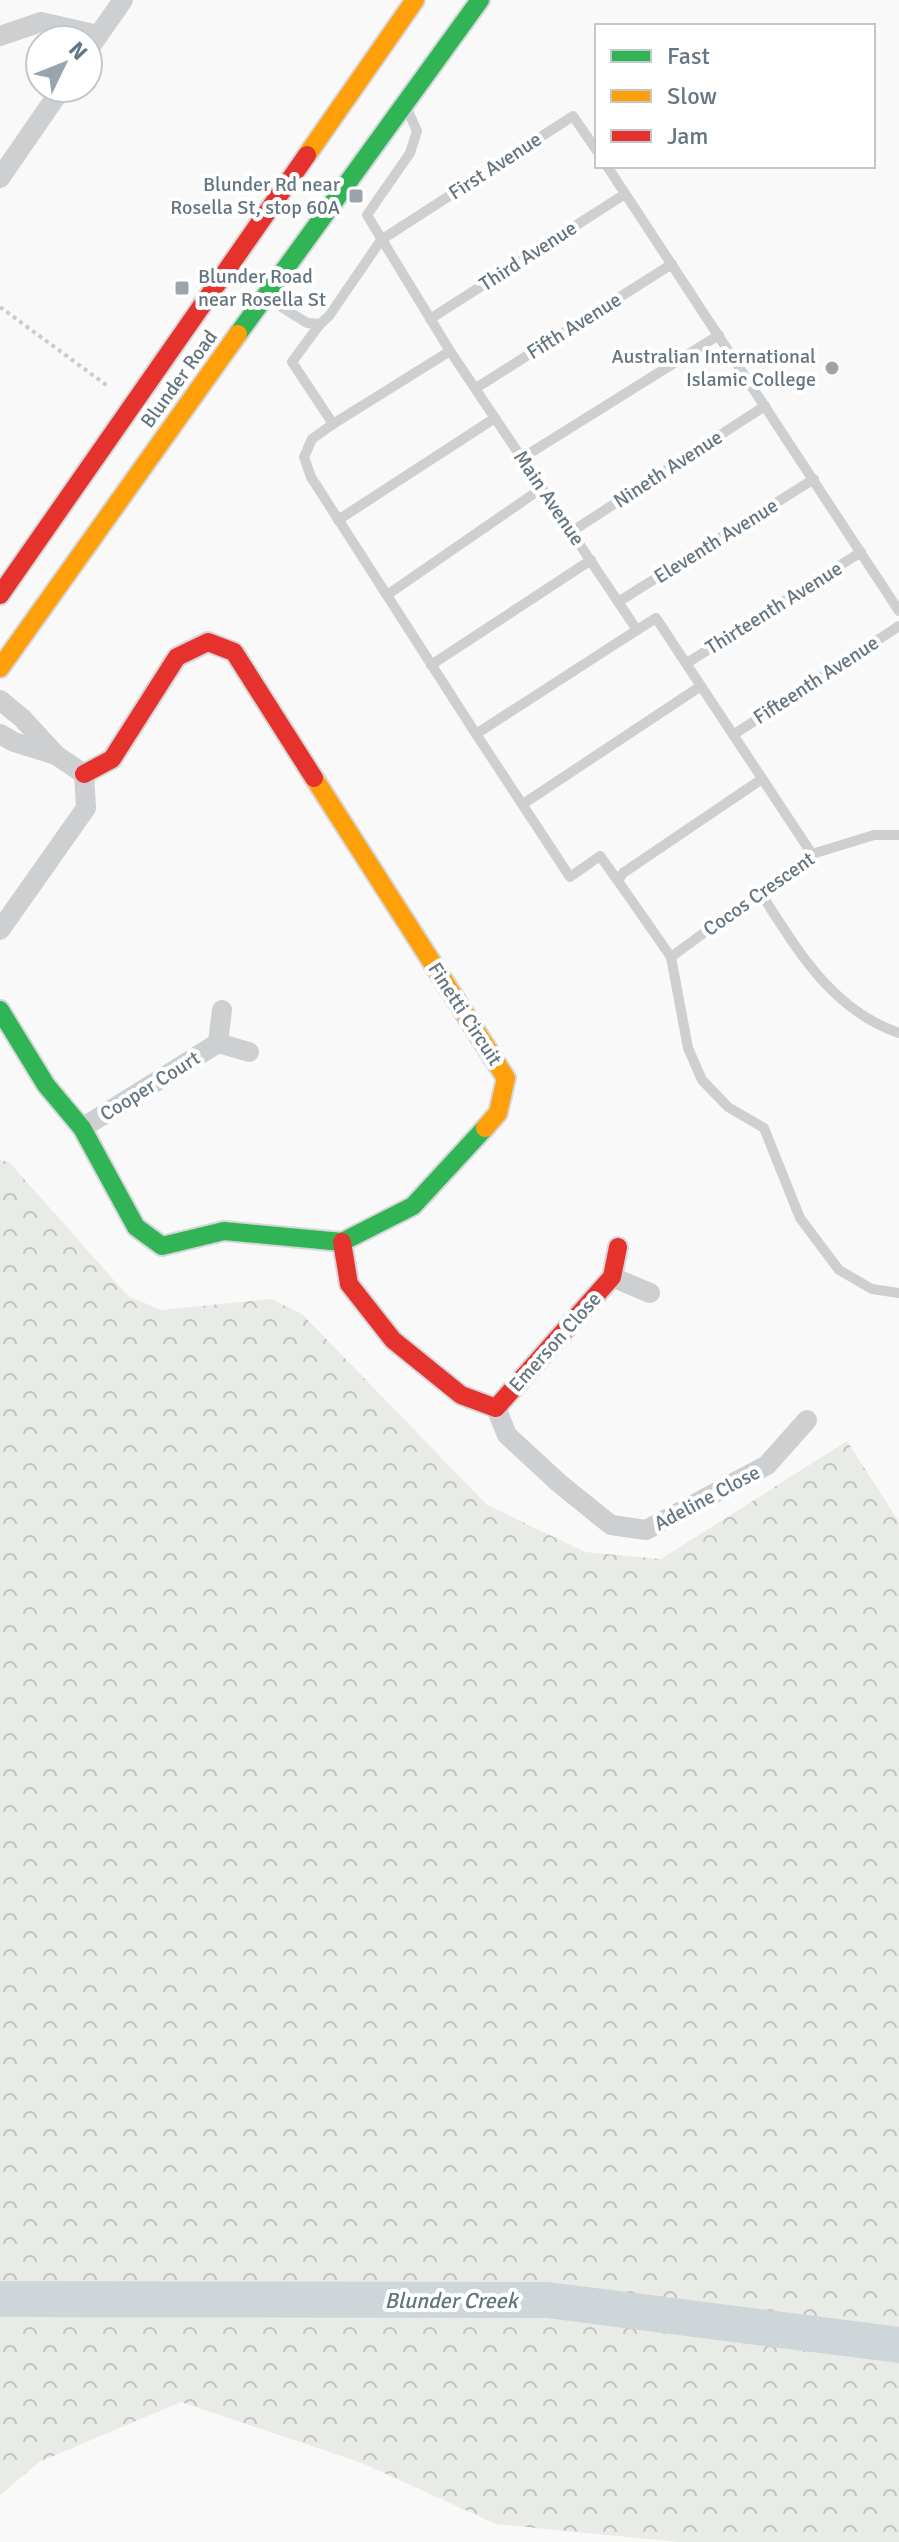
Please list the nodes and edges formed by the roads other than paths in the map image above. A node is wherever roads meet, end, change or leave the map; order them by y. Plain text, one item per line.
1 (123, 0) edge
2 (415, 0) edge
3 (480, 0) edge
4 (399, 9) edge
5 (104, 27) edge
6 (24, 28) edge
7 (0, 36) edge
8 (405, 103) junction
9 (51, 104) edge
10 (595, 148) edge
11 (608, 168) edge
12 (0, 178) edge
13 (625, 194) junction
14 (381, 240) junction
15 (672, 264) junction
16 (265, 297) junction
17 (430, 319) junction
18 (320, 324) junction
19 (719, 335) junction
20 (450, 351) junction
21 (476, 388) junction
22 (765, 406) junction
23 (495, 418) junction
24 (333, 424) junction
25 (522, 458) junction
26 (814, 479) junction
27 (542, 488) junction
28 (338, 520) junction
29 (571, 532) junction
30 (861, 552) junction
31 (591, 560) junction
32 (0, 595) edge
33 (387, 595) junction
34 (618, 602) junction
35 (899, 611) edge
36 (899, 626) edge
37 (637, 630) junction
38 (687, 663) junction
39 (431, 665) junction
40 (0, 668) edge
41 (701, 686) junction
42 (0, 700) edge
43 (0, 734) edge
44 (476, 734) junction
45 (733, 735) junction
46 (56, 755) junction
47 (84, 774) junction
48 (762, 779) junction
49 (523, 804) junction
50 (899, 835) edge
51 (812, 854) junction
52 (618, 881) junction
53 (760, 892) junction
54 (0, 930) edge
55 (671, 957) junction
56 (0, 1010) edge
57 (222, 1010) dead end
58 (899, 1033) edge
59 (218, 1043) junction
60 (249, 1052) dead end
61 (82, 1128) junction
62 (342, 1242) junction
63 (618, 1247) dead end
64 (612, 1277) junction
65 (650, 1293) dead end
66 (899, 1293) edge
67 (496, 1408) junction
68 (807, 1420) dead end

1 - 5 street
2 - 4 street, Blunder Road
3 - 8 street, Blunder Road
4 - 32 street, Blunder Road
6 - 7 street
8 - 14 lane, Main Avenue
8 - 16 street, Blunder Road
9 - 12 street
10 - 14 lane, First Avenue
11 - 13 lane
13 - 15 lane
13 - 17 lane, Third Avenue
14 - 17 lane, Main Avenue
14 - 18 lane
15 - 19 lane
15 - 21 lane, Fifth Avenue
16 - 18 lane
16 - 40 street, Blunder Road
17 - 20 lane, Main Avenue
18 - 24 lane
19 - 22 lane
19 - 25 lane
20 - 21 lane, Main Avenue
20 - 24 lane
21 - 23 lane, Main Avenue
22 - 26 lane
22 - 29 lane, Nineth Avenue
23 - 25 lane, Main Avenue
23 - 28 lane
24 - 28 lane
25 - 27 lane, Main Avenue
26 - 30 lane
26 - 34 lane, Eleventh Avenue
27 - 29 lane, Main Avenue
27 - 33 lane
28 - 33 lane
29 - 31 lane, Main Avenue
30 - 35 lane
30 - 38 lane, Thirteenth Avenue
31 - 34 lane, Main Avenue
31 - 39 lane
33 - 39 lane
34 - 37 lane, Main Avenue
36 - 45 lane, Fifteenth Avenue
37 - 38 lane
37 - 44 lane
38 - 41 lane
39 - 44 lane
41 - 45 lane
41 - 49 lane
42 - 46 street
43 - 46 street
44 - 49 lane
45 - 48 lane
46 - 47 street
47 - 54 street
47 - 62 street, Finetti Circuit
48 - 51 lane
48 - 52 lane
49 - 52 lane
50 - 51 lane, Cocos Crescent
51 - 53 lane, Cocos Crescent
52 - 55 lane
53 - 55 lane, Cocos Crescent
53 - 58 lane
55 - 66 lane
56 - 61 street
57 - 59 street, Cooper Court
59 - 60 street, Cooper Court
59 - 61 street, Cooper Court
61 - 62 street
62 - 67 street, Emerson Close
63 - 64 street, Emerson Close
64 - 65 street, Emerson Close
64 - 67 street, Emerson Close
67 - 68 street, Adeline Close

